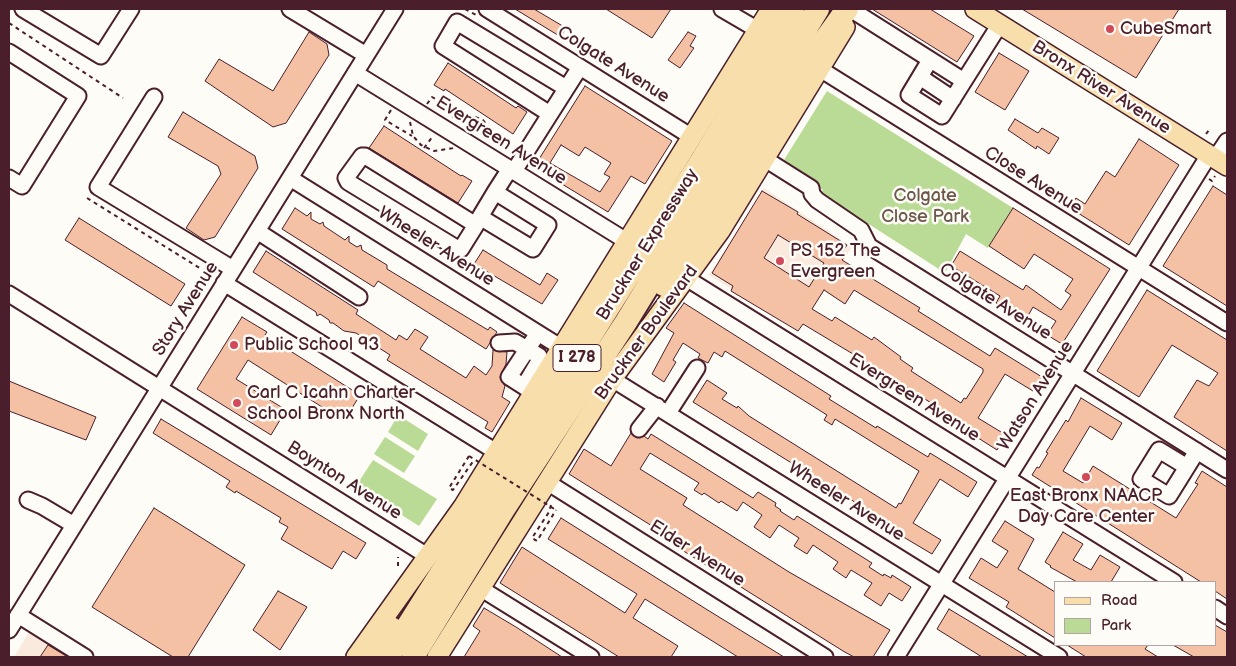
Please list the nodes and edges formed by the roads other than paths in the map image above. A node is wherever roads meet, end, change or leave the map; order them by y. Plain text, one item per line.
1 (23, 9) edge
2 (131, 9) edge
3 (290, 9) edge
4 (395, 9) edge
5 (487, 9) edge
6 (722, 9) edge
7 (770, 9) edge
8 (793, 9) edge
9 (818, 9) edge
10 (975, 9) edge
11 (853, 10) edge
12 (1000, 24) junction
13 (758, 30) junction
14 (9, 52) edge
15 (366, 55) junction
16 (930, 60) junction
17 (580, 66) junction
18 (820, 69) junction
19 (355, 73) junction
20 (920, 77) junction
21 (964, 81) junction
22 (566, 88) junction
23 (154, 97) dead end
24 (953, 99) junction
25 (550, 114) junction
26 (692, 137) junction
27 (1227, 140) edge
28 (765, 159) junction
29 (1217, 164) edge
30 (710, 166) junction
31 (512, 170) junction
32 (9, 178) edge
33 (290, 178) junction
34 (495, 192) junction
35 (478, 221) junction
36 (257, 230) junction
37 (628, 242) junction
38 (1138, 268) junction
39 (233, 269) junction
40 (686, 278) junction
41 (224, 283) junction
42 (9, 294) edge
43 (359, 297) dead end
44 (626, 322) junction
45 (1227, 323) edge
46 (538, 333) junction
47 (499, 343) dead end
48 (562, 348) junction
49 (697, 368) dead end
50 (529, 370) junction
51 (1073, 373) junction
52 (612, 379) junction
53 (159, 388) junction
54 (662, 410) junction
55 (639, 429) dead end
56 (1197, 451) junction
57 (498, 452) junction
58 (1187, 466) dead end
59 (1227, 470) edge
60 (1007, 478) junction
61 (550, 491) junction
62 (28, 500) dead end
63 (74, 525) junction
64 (453, 556) junction
65 (429, 557) junction
66 (1172, 581) edge
67 (941, 584) junction
68 (480, 588) junction
69 (1216, 609) edge
70 (18, 615) junction
71 (1226, 622) edge
72 (9, 630) edge
73 (85, 657) edge
74 (356, 657) edge
75 (370, 657) edge
76 (388, 657) edge
77 (413, 657) edge
78 (437, 657) edge
79 (591, 657) edge
80 (825, 657) edge
81 (896, 657) edge
82 (1059, 657) edge

1 - 2 street
3 - 15 street
4 - 15 street, Story Avenue
5 - 17 street, Colgate Avenue
6 - 13 street
7 - 13 main road
8 - 30 highway, Bruckner Expressway / I 278
9 - 30 highway, Bruckner Expressway / I 278
10 - 12 main road, Bronx River Avenue
11 - 16 street
11 - 18 main road, Bruckner Boulevard
11 - 44 highway
12 - 21 street
12 - 29 main road, Bronx River Avenue
13 - 26 main road
14 - 32 street
15 - 19 street, Story Avenue
16 - 20 street
16 - 21 street
17 - 22 street
17 - 26 street, Colgate Avenue
18 - 28 main road, Bruckner Boulevard
18 - 38 street, Close Avenue
19 - 31 street, Evergreen Avenue
19 - 33 street, Story Avenue
20 - 24 street
20 - 24 street
21 - 24 street
22 - 25 street
22 - 25 street
23 - 39 street
25 - 31 street
26 - 37 main road
27 - 29 street, Watson Avenue
28 - 40 main road, Bruckner Boulevard
28 - 51 street, Colgate Avenue
29 - 38 street, Watson Avenue
30 - 44 highway, Bruckner Expressway / I 278
30 - 64 highway, Bruckner Expressway / I 278
31 - 34 street
31 - 37 street, Evergreen Avenue
33 - 36 street, Story Avenue
33 - 46 street, Wheeler Avenue
34 - 35 street
34 - 35 street
35 - 35 street
36 - 39 street, Story Avenue
36 - 43 street
37 - 48 main road
38 - 45 street, Close Avenue
38 - 51 street, Watson Avenue
39 - 41 street, Story Avenue
40 - 52 main road, Bruckner Boulevard
40 - 60 street, Evergreen Avenue
41 - 53 street, Story Avenue
41 - 57 street
42 - 53 street, Boynton Avenue
44 - 77 highway, Bruckner Expressway / I 278
46 - 48 street, Wheeler Avenue
46 - 50 street
47 - 50 street
48 - 50 main road
49 - 54 street
50 - 57 main road
51 - 56 street, Colgate Avenue
51 - 60 street, Watson Avenue
52 - 54 street, Wheeler Avenue
52 - 61 main road, Bruckner Boulevard
53 - 63 street, Story Avenue
53 - 65 street, Boynton Avenue
54 - 55 street
54 - 67 street, Wheeler Avenue
56 - 58 street
56 - 59 street, Colgate Avenue
57 - 65 main road
60 - 66 street, Evergreen Avenue
60 - 67 street, Watson Avenue
61 - 68 main road, Bruckner Boulevard
61 - 80 street, Elder Avenue
62 - 63 street
63 - 70 street, Story Avenue
64 - 75 highway
64 - 76 highway, Bruckner Expressway / I 278
65 - 74 main road
67 - 81 street, Watson Avenue
67 - 82 street, Wheeler Avenue
68 - 78 main road, Bruckner Boulevard
68 - 79 street
69 - 71 street
70 - 72 street, Story Avenue
70 - 73 street

